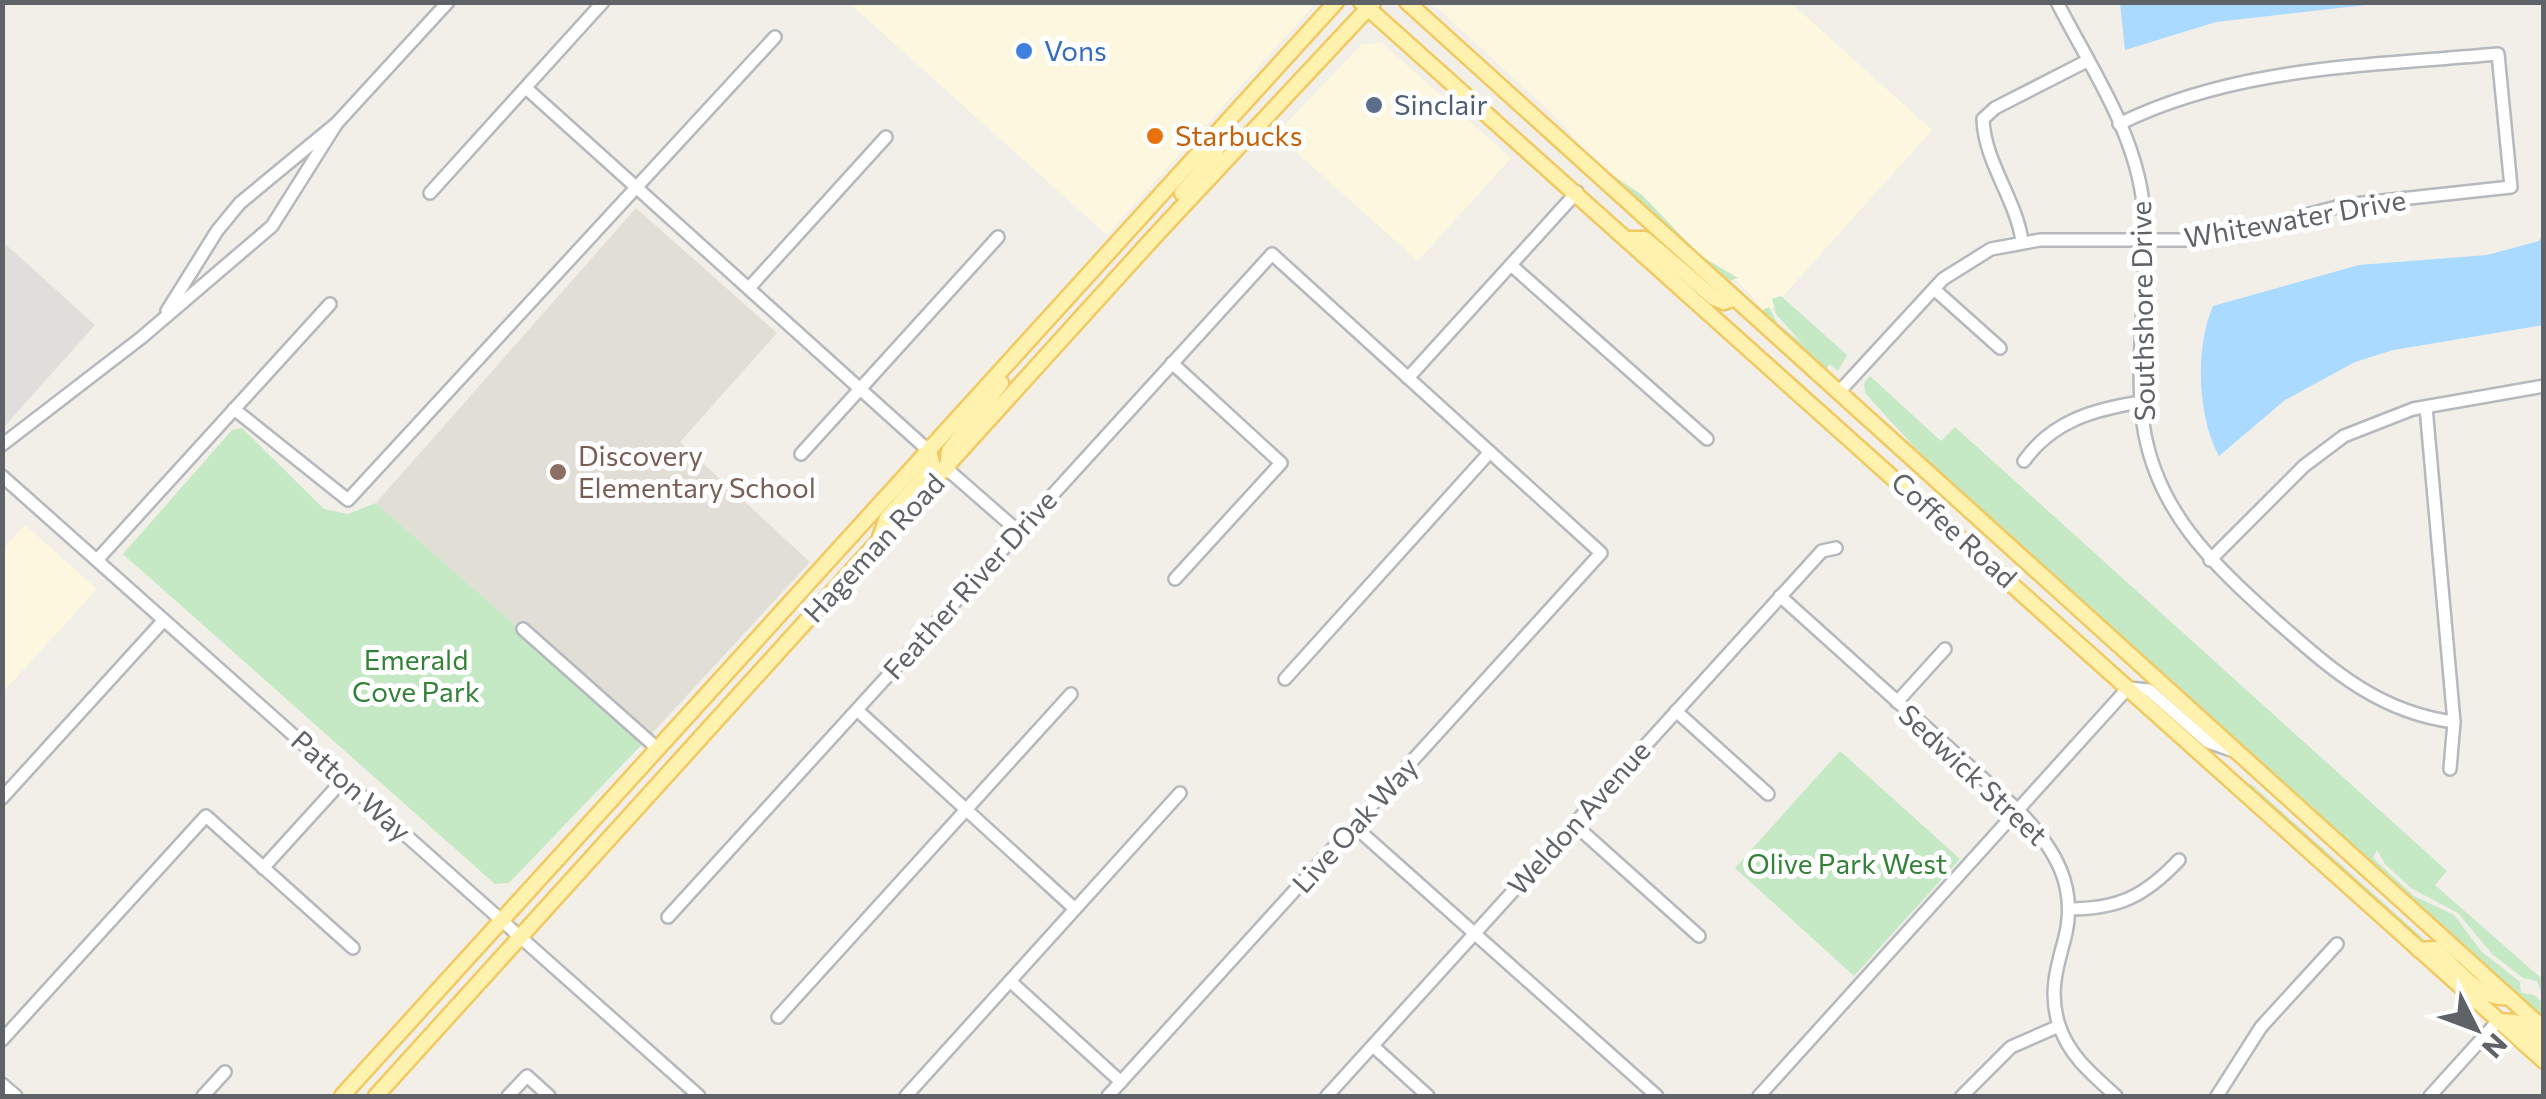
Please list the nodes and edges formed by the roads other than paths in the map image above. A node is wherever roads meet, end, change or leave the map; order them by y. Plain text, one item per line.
1 (448, 2) edge
2 (603, 2) edge
3 (1336, 2) edge
4 (1407, 2) edge
5 (2057, 2) edge
6 (1367, 4) edge
7 (775, 37) dead end
8 (2087, 61) junction
9 (526, 88) junction
10 (337, 123) junction
11 (2119, 124) junction
12 (1215, 136) junction
13 (886, 137) dead end
14 (638, 188) junction
15 (1577, 192) junction
16 (430, 193) dead end
17 (1155, 236) junction
18 (998, 238) dead end
19 (1629, 238) junction
20 (2022, 241) junction
21 (2145, 241) junction
22 (1511, 265) junction
23 (749, 288) junction
24 (1934, 290) junction
25 (1732, 299) junction
26 (330, 304) dead end
27 (165, 315) junction
28 (2000, 348) dead end
29 (1014, 361) junction
30 (1172, 363) junction
31 (1408, 378) junction
32 (2544, 386) edge
33 (860, 389) junction
34 (1838, 393) junction
35 (2142, 402) junction
36 (2426, 407) junction
37 (234, 409) junction
38 (1707, 439) dead end
39 (2, 445) edge
40 (929, 451) junction
41 (1490, 452) junction
42 (801, 454) dead end
43 (2024, 461) dead end
44 (947, 469) junction
45 (2, 476) edge
46 (1018, 532) junction
47 (878, 542) junction
48 (1836, 548) dead end
49 (97, 560) junction
50 (2210, 560) junction
51 (1176, 579) dead end
52 (1780, 596) junction
53 (164, 620) junction
54 (523, 629) dead end
55 (1945, 649) dead end
56 (1285, 678) dead end
57 (2128, 688) junction
58 (1071, 694) dead end
59 (1896, 702) junction
60 (857, 710) junction
61 (1676, 711) junction
62 (2454, 722) junction
63 (658, 749) junction
64 (2232, 750) junction
65 (2450, 769) dead end
66 (343, 780) junction
67 (1180, 794) dead end
68 (1768, 794) dead end
69 (2, 798) edge
70 (966, 809) junction
71 (2018, 810) junction
72 (1574, 824) junction
73 (1354, 826) junction
74 (2179, 860) dead end
75 (263, 868) junction
76 (1076, 909) junction
77 (2069, 909) junction
78 (668, 917) dead end
79 (502, 921) junction
80 (1476, 932) junction
81 (1698, 936) dead end
82 (522, 938) junction
83 (2336, 944) dead end
84 (353, 948) dead end
85 (2419, 950) junction
86 (1010, 981) junction
87 (2506, 996) junction
88 (778, 1017) dead end
89 (2498, 1021) junction
90 (2059, 1026) junction
91 (2544, 1029) edge
92 (2, 1040) edge
93 (2544, 1044) edge
94 (1373, 1046) junction
95 (2544, 1061) edge
96 (225, 1072) dead end
97 (1121, 1082) junction
98 (2, 1084) edge
99 (16, 1096) edge
100 (203, 1096) edge
101 (342, 1096) edge
102 (376, 1096) edge
103 (508, 1096) edge
104 (549, 1096) edge
105 (699, 1096) edge
106 (906, 1096) edge
107 (1108, 1096) edge
108 (1326, 1096) edge
109 (1428, 1096) edge
110 (1657, 1096) edge
111 (1759, 1096) edge
112 (1962, 1096) edge
113 (2116, 1096) edge
114 (2217, 1096) edge
115 (2430, 1096) edge

1 - 10 street
2 - 9 street
3 - 12 main road, Hageman Road
4 - 25 main road, Coffee Road
5 - 8 street, Southshore Drive
6 - 15 main road, Coffee Road
6 - 17 main road, Hageman Road
7 - 14 street
8 - 11 street, Southshore Drive
8 - 20 street
9 - 14 street
9 - 16 street
10 - 27 street
10 - 27 street
11 - 21 street, Southshore Drive
11 - 21 street, Whitewater Drive
12 - 17 main road
12 - 29 main road, Hageman Road
13 - 23 street
14 - 23 street
14 - 37 street
15 - 19 main road, Coffee Road
15 - 22 street
17 - 44 main road, Hageman Road
18 - 33 street
19 - 25 main road
19 - 57 main road, Coffee Road
20 - 21 street, Whitewater Drive
20 - 24 street, Whitewater Drive
21 - 35 street, Southshore Drive
22 - 31 street
22 - 38 street
23 - 33 street
24 - 28 street
24 - 34 street, Whitewater Drive
25 - 34 main road, Coffee Road
26 - 37 street
27 - 39 street
29 - 40 main road, Hageman Road
29 - 44 main road
30 - 31 street, Feather River Drive
30 - 46 street, Feather River Drive
30 - 51 street
31 - 41 street
32 - 36 street
33 - 40 street
33 - 42 street
34 - 64 main road, Coffee Road
35 - 43 street
35 - 50 street, Southshore Drive
36 - 50 street
36 - 62 street
37 - 49 street
40 - 47 main road
40 - 63 main road, Hageman Road
41 - 56 street
41 - 73 street, Live Oak Way
44 - 46 street
44 - 47 main road, Hageman Road
45 - 49 street, Patton Way
46 - 60 street, Feather River Drive
47 - 82 main road, Hageman Road
48 - 52 street, Weldon Avenue
49 - 53 street, Patton Way
50 - 62 street, Southshore Drive
52 - 59 street, Sedwick Street
52 - 61 street, Weldon Avenue
53 - 66 street, Patton Way
53 - 69 street
54 - 63 street
55 - 59 street
57 - 64 street
57 - 71 street
57 - 85 main road, Coffee Road
58 - 70 street
59 - 71 street, Sedwick Street
60 - 70 street
60 - 78 street, Feather River Drive
61 - 68 street
61 - 72 street, Weldon Avenue
62 - 65 street
63 - 79 main road, Hageman Road
64 - 87 main road, Coffee Road
66 - 75 street
66 - 79 street, Patton Way
67 - 76 street
70 - 76 street
70 - 88 street
71 - 77 street, Sedwick Street
71 - 111 street
72 - 80 street, Weldon Avenue
72 - 81 street
73 - 80 street
73 - 97 street, Live Oak Way
74 - 77 street
75 - 84 street
75 - 92 street
76 - 86 street
77 - 90 street, Sedwick Street
79 - 82 street, Patton Way
79 - 101 main road, Hageman Road
80 - 94 street, Weldon Avenue
80 - 110 street
82 - 102 main road, Hageman Road
82 - 105 street, Patton Way
83 - 114 street
85 - 87 main road
85 - 89 main road, Coffee Road
86 - 97 street
86 - 106 street
87 - 91 main road, Coffee Road
89 - 93 main road
89 - 95 main road, Coffee Road
89 - 115 street
90 - 112 street
90 - 113 street, Sedwick Street
94 - 108 street, Weldon Avenue
94 - 109 street
96 - 100 street
97 - 107 street, Live Oak Way
98 - 99 street
103 - 104 street

